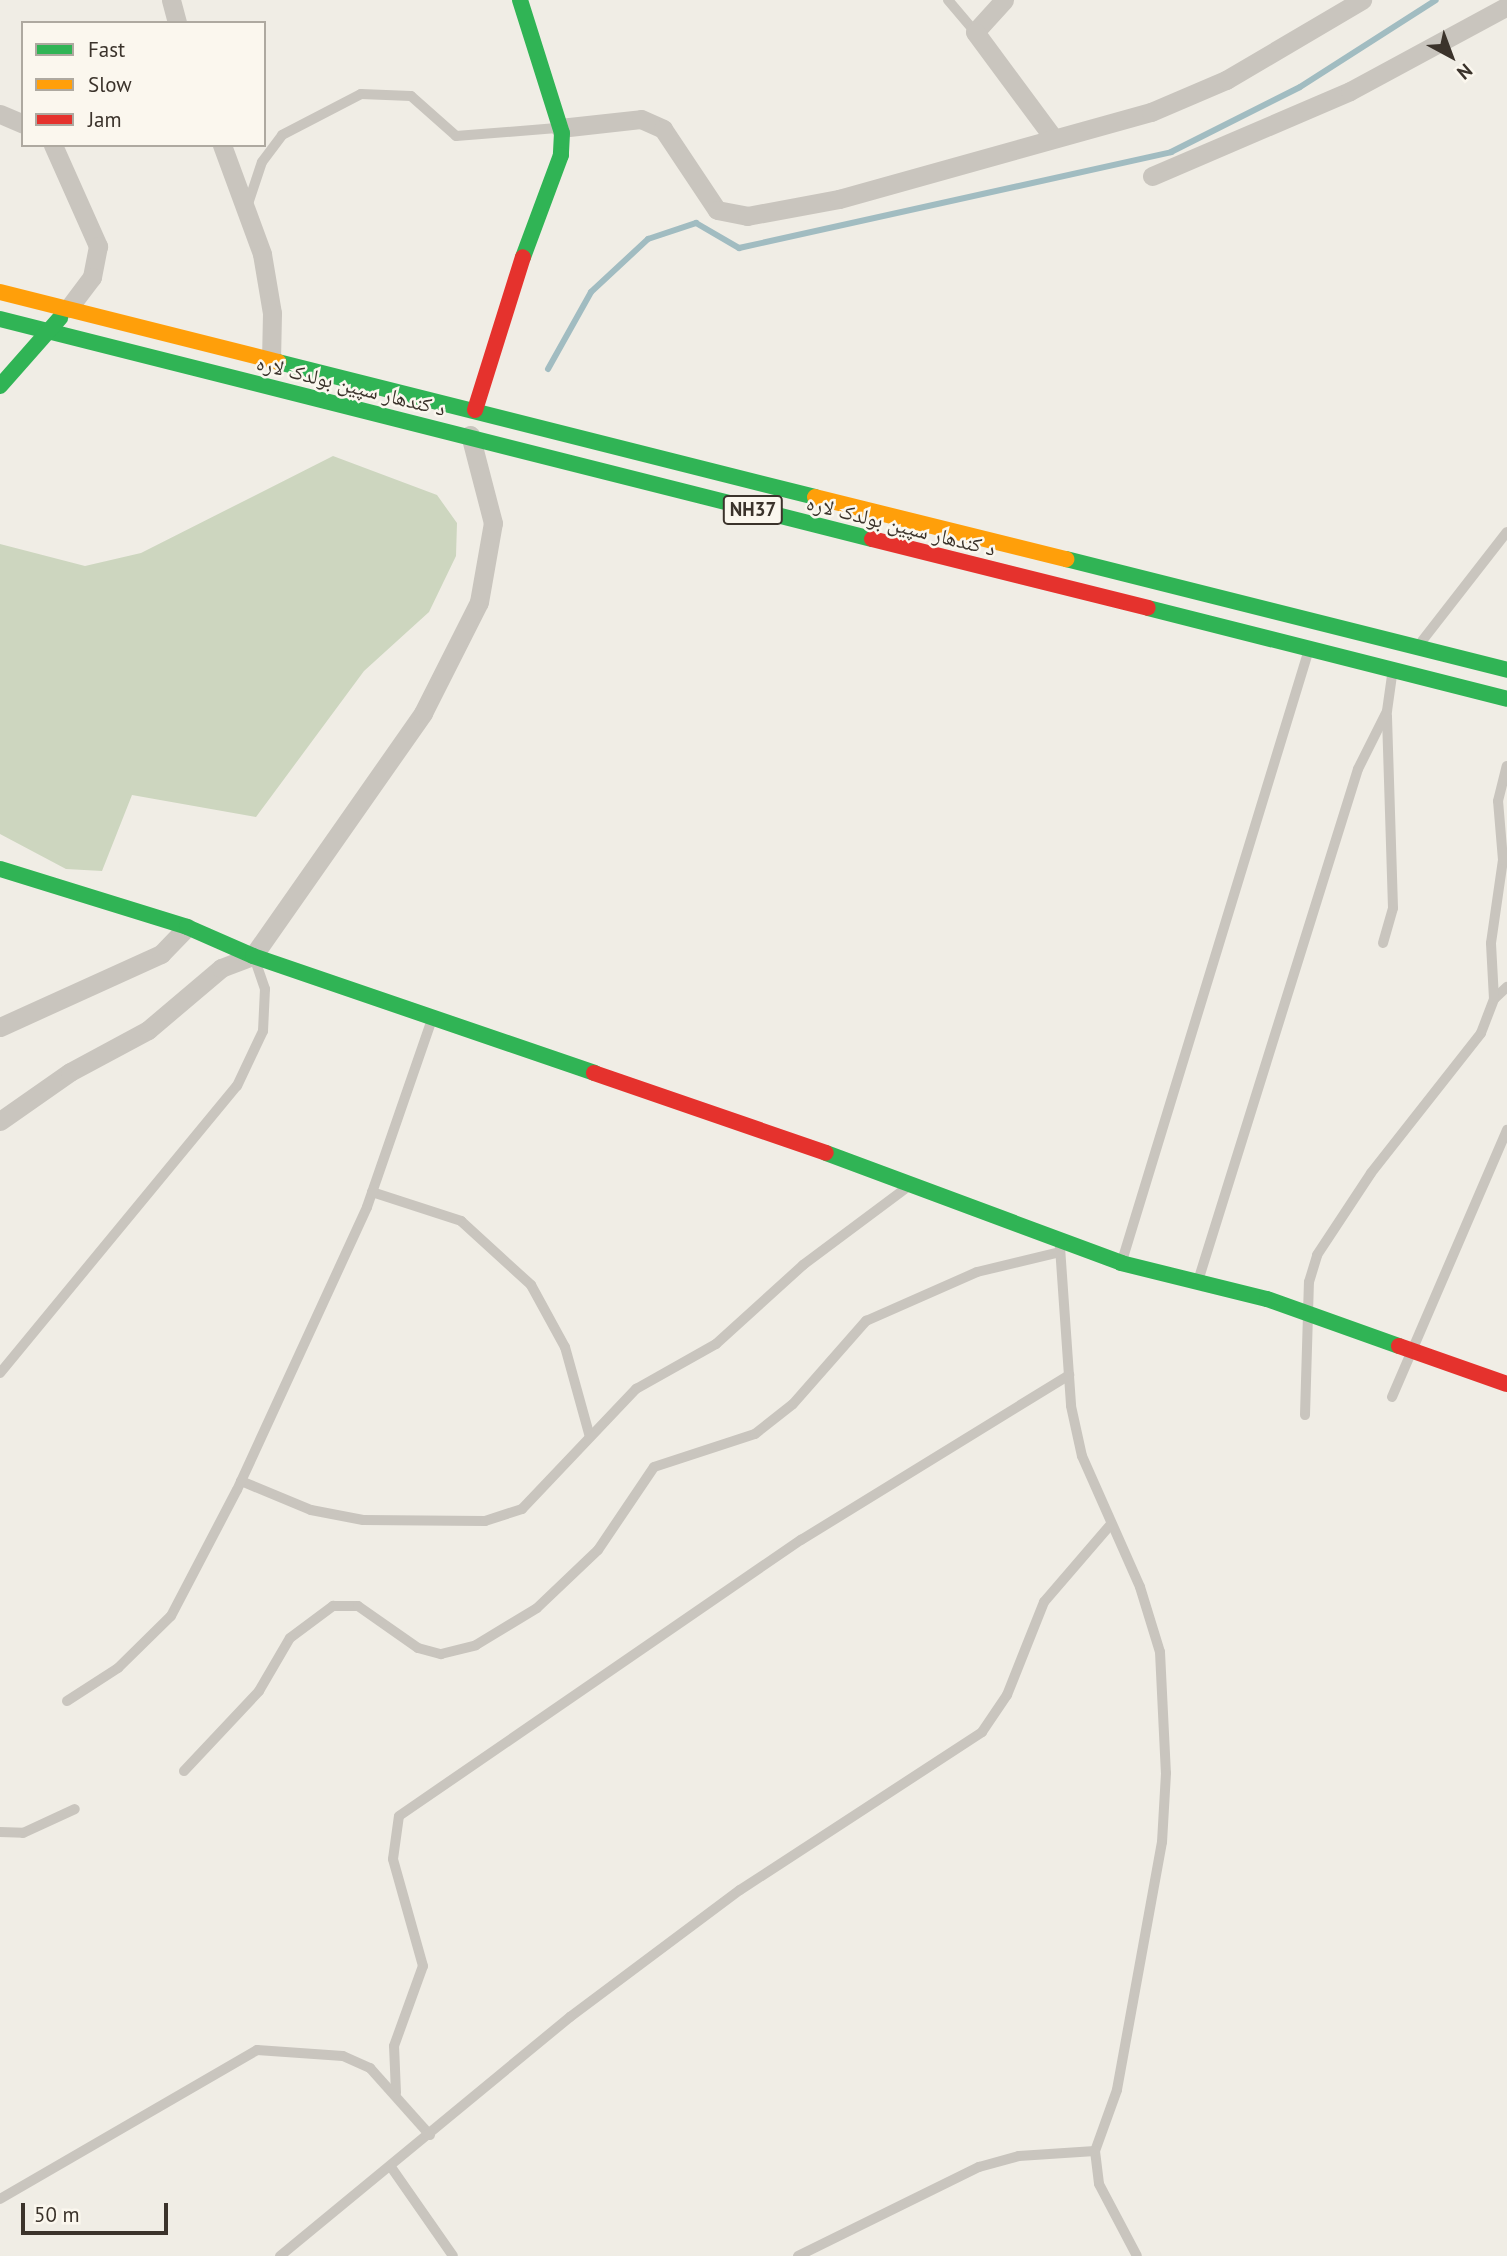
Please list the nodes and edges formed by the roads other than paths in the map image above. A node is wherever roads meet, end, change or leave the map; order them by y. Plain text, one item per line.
1 (171, 0) edge
2 (520, 0) edge
3 (948, 0) edge
4 (1004, 0) edge
5 (1355, 2) edge
6 (1507, 6) edge
7 (176, 21) edge
8 (975, 32) junction
9 (0, 114) edge
10 (21, 123) edge
11 (560, 128) junction
12 (1052, 136) junction
13 (54, 147) edge
14 (223, 147) edge
15 (1152, 176) dead end
16 (247, 208) junction
17 (0, 292) edge
18 (69, 308) junction
19 (0, 319) edge
20 (50, 330) junction
21 (271, 359) junction
22 (0, 386) edge
23 (475, 410) junction
24 (469, 438) junction
25 (1507, 532) edge
26 (1417, 647) junction
27 (1308, 652) junction
28 (1507, 670) edge
29 (1396, 673) junction
30 (1507, 699) edge
31 (1387, 711) junction
32 (1507, 766) edge
33 (0, 869) edge
34 (187, 927) junction
35 (1383, 943) dead end
36 (253, 956) junction
37 (1507, 987) edge
38 (1494, 999) junction
39 (434, 1015) junction
40 (0, 1027) edge
41 (0, 1121) edge
42 (1507, 1130) edge
43 (912, 1183) junction
44 (372, 1192) junction
45 (1060, 1246) junction
46 (1121, 1263) junction
47 (1198, 1282) junction
48 (1308, 1317) junction
49 (1412, 1351) junction
50 (0, 1373) edge
51 (1069, 1375) junction
52 (1507, 1384) edge
53 (1392, 1397) dead end
54 (1306, 1415) dead end
55 (590, 1437) junction
56 (241, 1481) junction
57 (1111, 1524) junction
58 (66, 1701) dead end
59 (184, 1771) dead end
60 (75, 1809) dead end
61 (0, 1832) edge
62 (396, 2092) junction
63 (430, 2135) junction
64 (1095, 2151) junction
65 (391, 2167) junction
66 (0, 2199) edge
67 (280, 2256) edge
68 (453, 2256) edge
69 (798, 2256) edge
70 (1137, 2256) edge

1 - 7 street
2 - 11 main road
3 - 8 lane
4 - 8 street
5 - 12 street
6 - 15 street
8 - 12 street
9 - 10 street
11 - 12 street
11 - 16 lane
11 - 23 main road
13 - 18 street
14 - 16 street
16 - 21 street
17 - 18 main road, د کندهار سپین بولدک لاره / NH37
18 - 20 main road
18 - 21 main road, د کندهار سپین بولدک لاره / NH37
19 - 20 main road, د کندهار سپین بولدک لاره / NH37
20 - 22 main road
20 - 24 main road, د کندهار سپین بولدک لاره / NH37
21 - 23 main road, د کندهار سپین بولدک لاره / NH37
23 - 24 street
23 - 26 main road, د کندهار سپین بولدک لاره / NH37
24 - 27 main road, د کندهار سپین بولدک لاره / NH37
24 - 36 street
25 - 26 lane
26 - 28 main road, د کندهار سپین بولدک لاره / NH37
26 - 29 lane
27 - 29 main road, د کندهار سپین بولدک لاره / NH37
27 - 46 lane
29 - 30 main road, د کندهار سپین بولدک لاره / NH37
29 - 31 lane
31 - 35 lane
31 - 47 lane
32 - 38 lane
33 - 34 main road
34 - 36 main road
34 - 40 street
36 - 39 main road
36 - 41 street
36 - 50 lane
37 - 38 lane
38 - 48 lane
39 - 43 main road
39 - 44 lane
42 - 49 lane
43 - 45 main road
43 - 55 lane
44 - 55 lane
44 - 56 lane
45 - 46 main road
45 - 51 lane
45 - 59 lane
46 - 47 main road
47 - 48 main road
48 - 49 main road
48 - 54 lane
49 - 52 main road
49 - 53 lane
51 - 57 lane
51 - 62 lane
55 - 56 lane
56 - 58 lane
57 - 63 lane
57 - 64 lane
60 - 61 lane
62 - 63 lane
62 - 66 lane
63 - 65 lane
64 - 69 lane
64 - 70 lane
65 - 67 lane
65 - 68 lane

